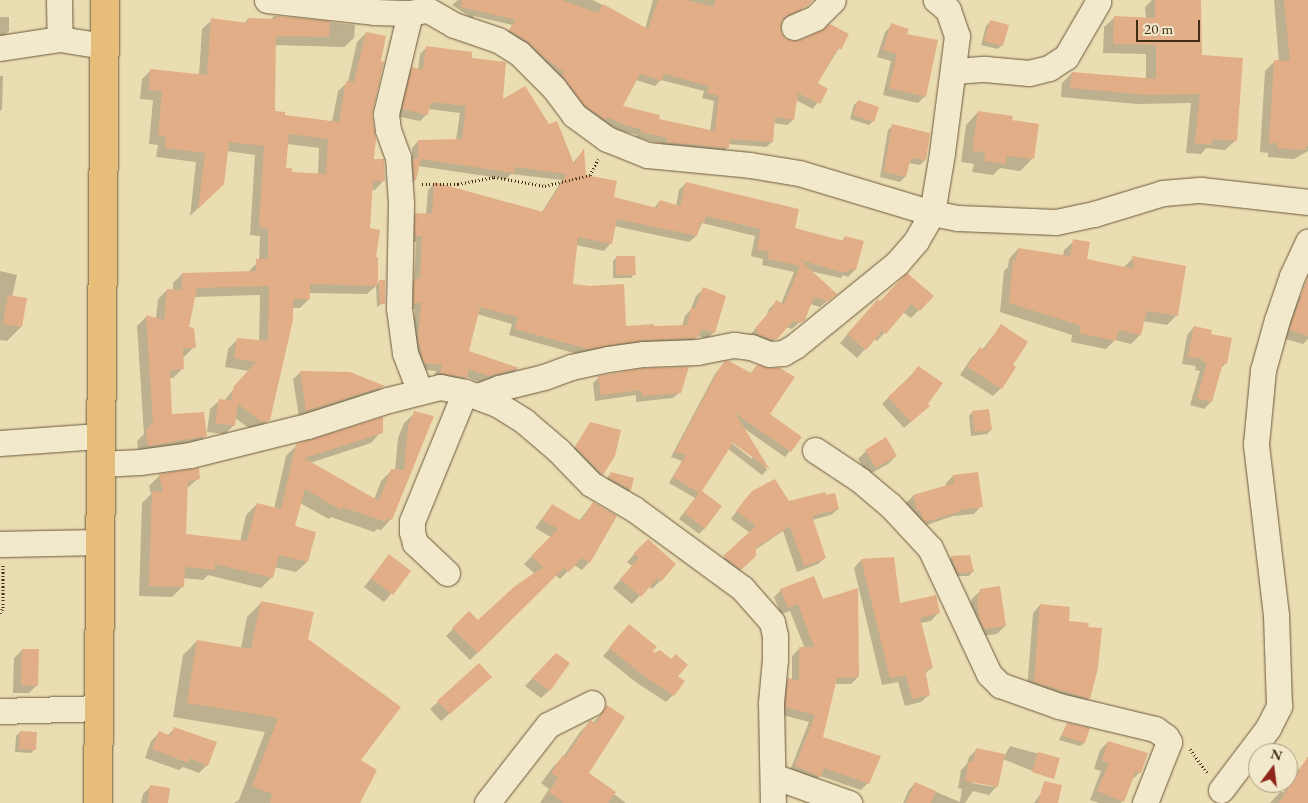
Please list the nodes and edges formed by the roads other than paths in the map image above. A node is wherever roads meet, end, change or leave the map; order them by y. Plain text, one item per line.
1 (59, 0) edge
2 (105, 0) edge
3 (267, 0) edge
4 (833, 0) edge
5 (936, 0) edge
6 (1098, 2) dead end
7 (426, 7) edge
8 (794, 27) dead end
9 (60, 39) junction
10 (104, 46) junction
11 (0, 48) edge
12 (954, 71) junction
13 (1308, 202) edge
14 (932, 213) junction
15 (1308, 241) edge
16 (419, 390) junction
17 (472, 394) junction
18 (100, 436) junction
19 (0, 443) edge
20 (815, 450) dead end
21 (100, 464) junction
22 (100, 542) junction
23 (7, 544) edge
24 (447, 573) dead end
25 (592, 703) dead end
26 (99, 708) junction
27 (0, 712) edge
28 (773, 776) junction
29 (1221, 790) road end
30 (98, 803) edge
31 (487, 803) edge
32 (773, 803) edge
33 (849, 803) edge
34 (1145, 803) edge

1 - 9 street
2 - 10 highway
3 - 7 street
4 - 8 street
5 - 12 street
6 - 12 street
7 - 14 street
7 - 16 street
9 - 10 street
9 - 11 street
10 - 18 highway
12 - 14 street
13 - 14 street
14 - 17 street
15 - 29 street
16 - 17 street
16 - 21 street
17 - 24 street
17 - 28 street
18 - 19 street
18 - 21 highway
20 - 34 street
21 - 22 highway
22 - 23 street
22 - 26 highway
25 - 31 street
26 - 27 street
26 - 30 highway
28 - 32 street
28 - 33 street

